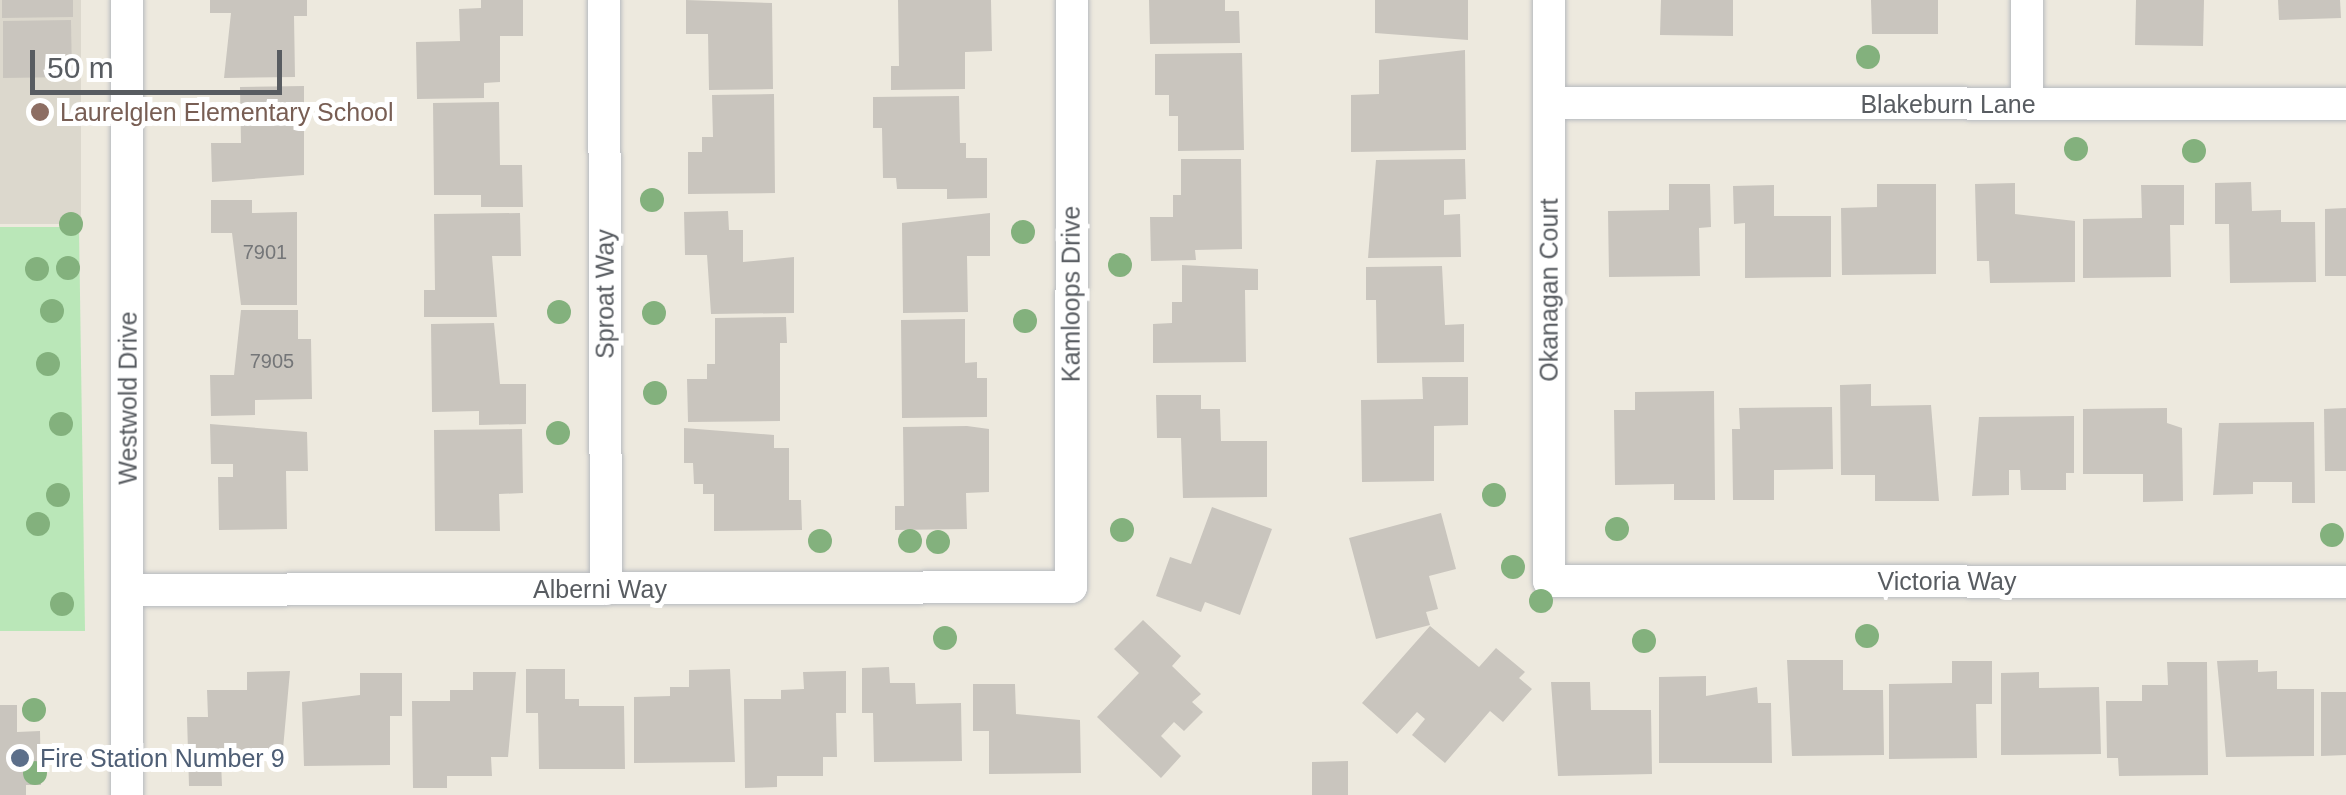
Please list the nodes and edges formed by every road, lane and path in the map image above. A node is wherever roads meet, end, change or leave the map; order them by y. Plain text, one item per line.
1 (127, 0) edge
2 (604, 0) edge
3 (1072, 0) edge
4 (1550, 0) edge
5 (2027, 0) edge
6 (1549, 104) junction
7 (2027, 104) junction
8 (2346, 104) edge
9 (1548, 581) joint
10 (2346, 582) edge
11 (1071, 588) joint
12 (606, 589) junction
13 (128, 590) junction
14 (127, 795) edge

1 - 13 street, Westwold Drive
2 - 12 street, Sproat Way
3 - 11 street, Kamloops Drive
4 - 6 street, Okanagan Court
5 - 7 street
6 - 7 street, Blakeburn Lane
6 - 9 street, Okanagan Court
7 - 8 street, Blakeburn Lane
9 - 10 street, Victoria Way
11 - 12 street, Alberni Way
12 - 13 street, Alberni Way
13 - 14 street, Westwold Drive

